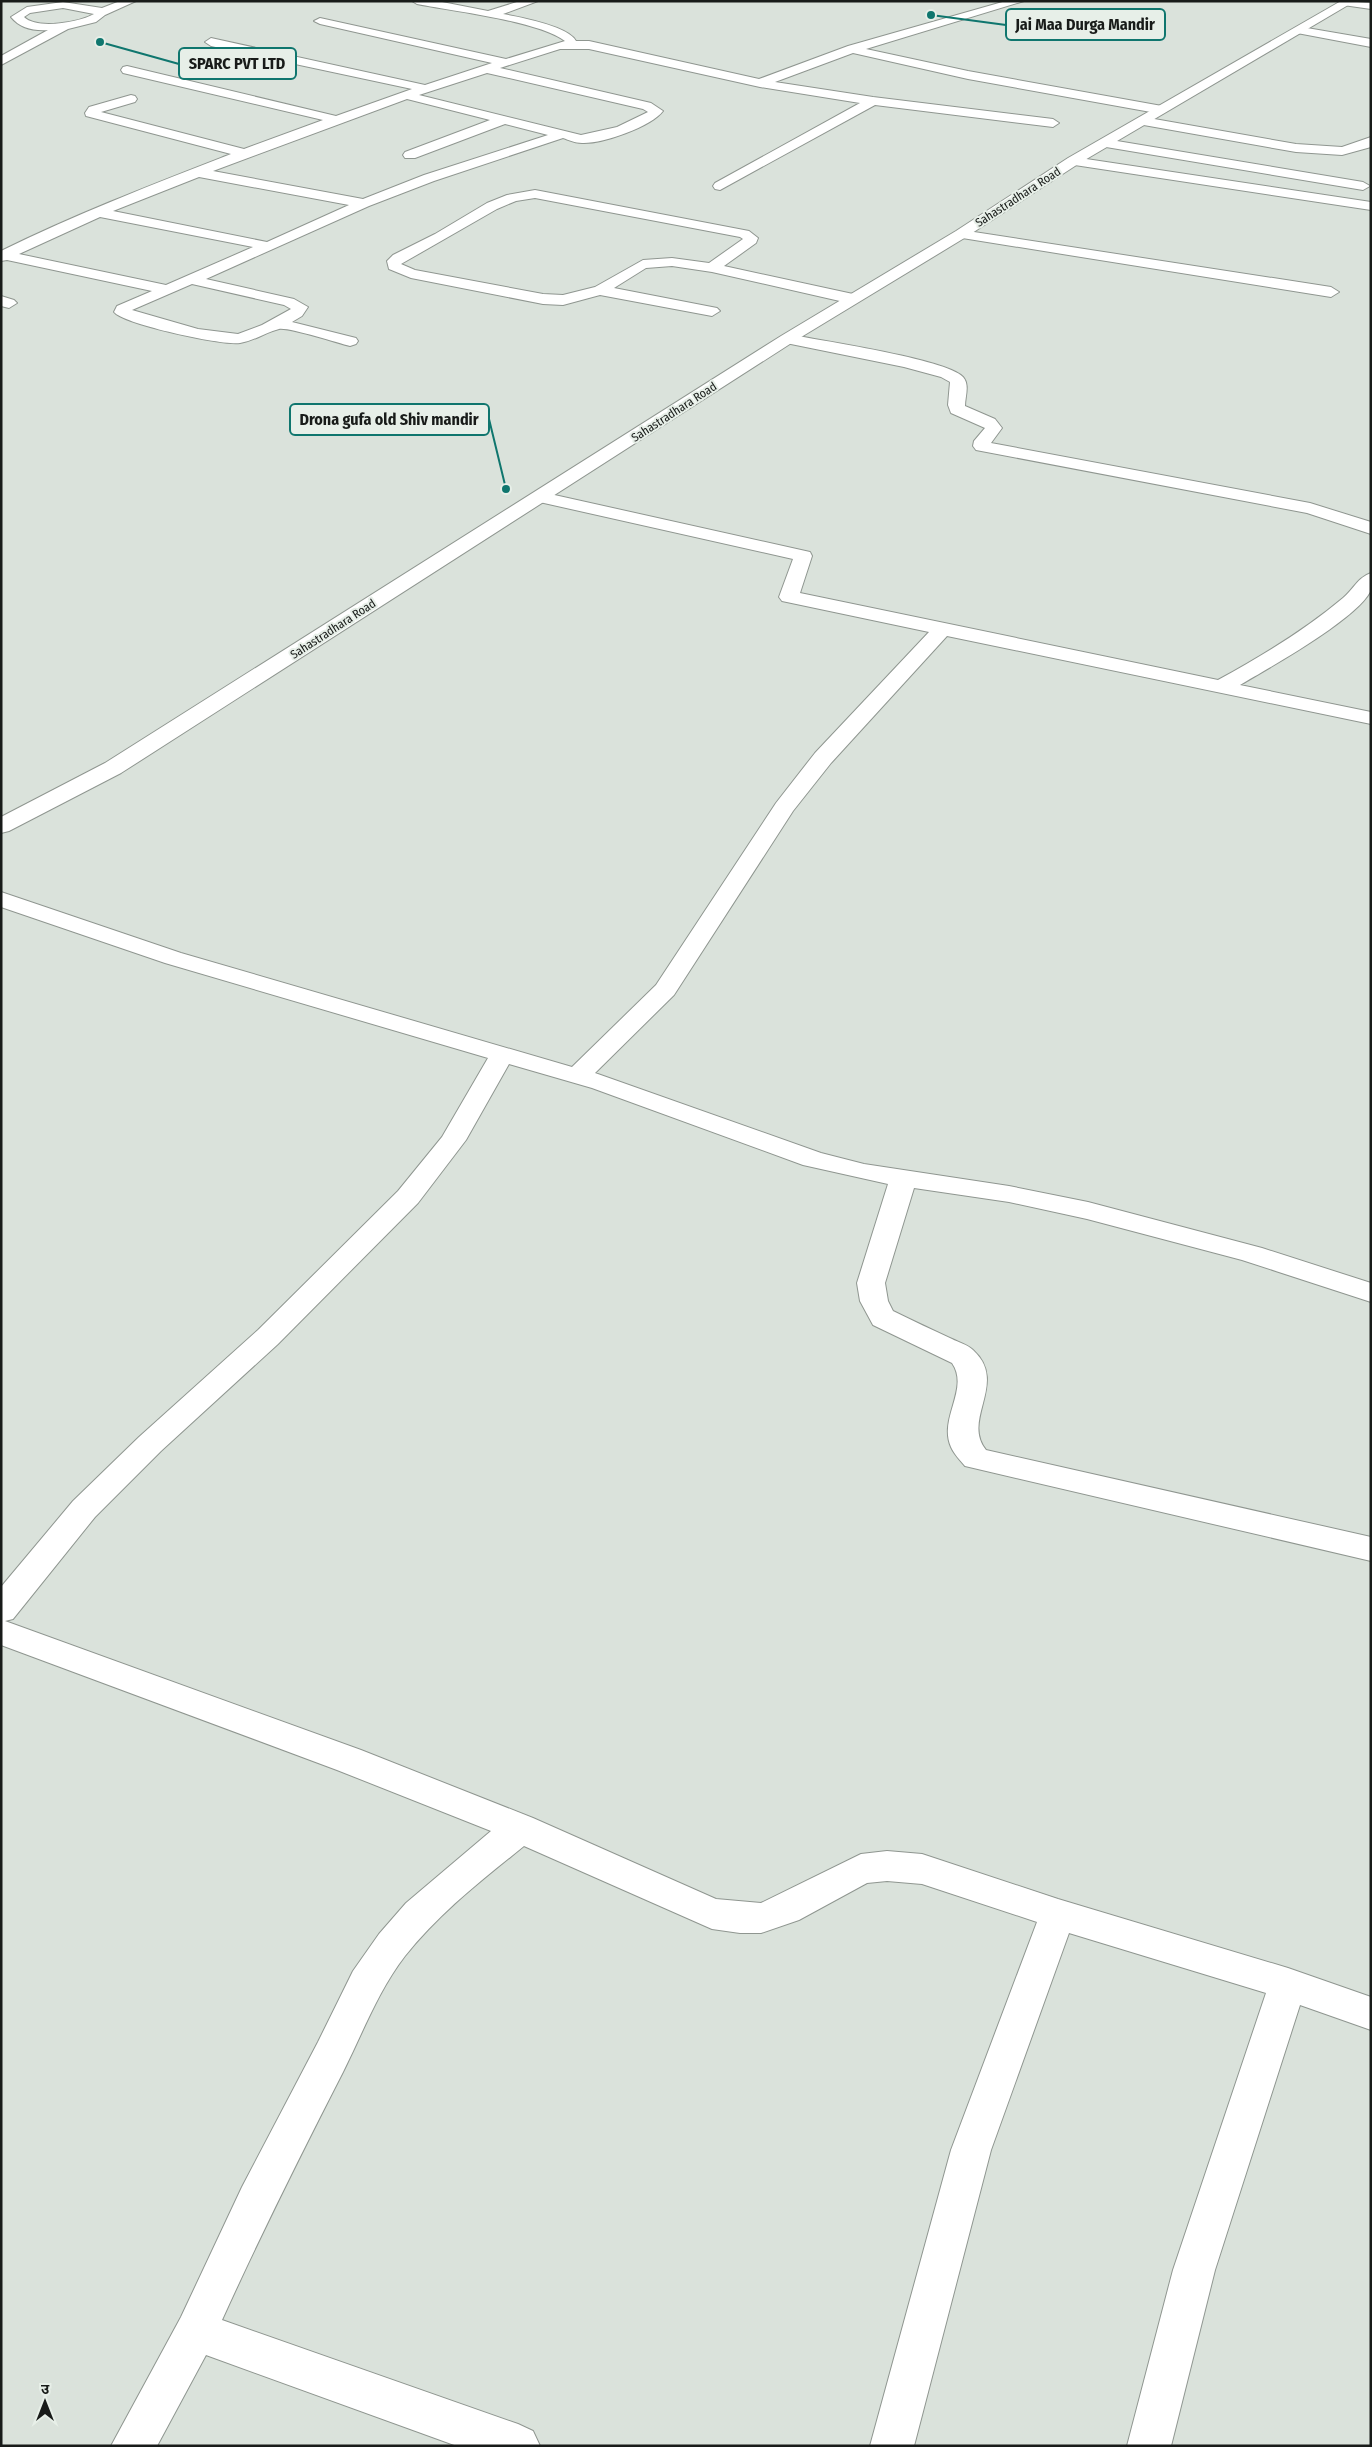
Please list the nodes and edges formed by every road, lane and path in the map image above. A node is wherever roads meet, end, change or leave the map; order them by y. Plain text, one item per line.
1 (89, 1) edge
2 (131, 1) edge
3 (417, 1) edge
4 (534, 1) edge
5 (1018, 1) edge
6 (1349, 2) edge
7 (10, 4) dead end
8 (76, 6) junction
9 (1371, 6) edge
10 (38, 8) junction
11 (100, 13) junction
12 (1, 14) edge
13 (486, 16) junction
14 (17, 17) junction
15 (320, 21) dead end
16 (33, 26) junction
17 (66, 26) junction
18 (1301, 31) junction
19 (17, 34) dead end
20 (211, 42) dead end
21 (1371, 43) edge
22 (571, 44) junction
23 (852, 49) junction
24 (1, 60) edge
25 (505, 62) junction
26 (486, 69) junction
27 (127, 70) dead end
28 (760, 83) junction
29 (428, 89) junction
30 (408, 96) junction
31 (132, 99) dead end
32 (873, 101) junction
33 (1162, 110) junction
34 (334, 119) junction
35 (503, 120) junction
36 (1143, 121) junction
37 (1054, 123) dead end
38 (560, 135) junction
39 (1371, 141) edge
40 (1105, 143) junction
41 (242, 153) junction
42 (410, 155) dead end
43 (1073, 161) junction
44 (196, 172) junction
45 (720, 186) dead end
46 (1363, 186) dead end
47 (364, 203) junction
48 (1371, 206) edge
49 (98, 212) junction
50 (961, 234) junction
51 (268, 246) junction
52 (3, 256) edge
53 (712, 268) junction
54 (188, 279) junction
55 (164, 289) junction
56 (600, 290) junction
57 (1331, 292) dead end
58 (853, 299) junction
59 (712, 311) dead end
60 (278, 323) junction
61 (787, 340) junction
62 (350, 341) dead end
63 (541, 497) junction
64 (1371, 529) edge
65 (1371, 579) edge
66 (942, 629) junction
67 (1221, 687) junction
68 (1371, 718) edge
69 (1, 826) edge
70 (1, 899) edge
71 (503, 1054) junction
72 (577, 1076) junction
73 (903, 1178) junction
74 (1371, 1293) edge
75 (1371, 1549) edge
76 (1, 1610) edge
77 (1, 1632) edge
78 (520, 1828) junction
79 (1058, 1914) junction
80 (1288, 1984) junction
81 (1371, 2014) edge
82 (196, 2331) junction
83 (132, 2446) edge
84 (518, 2446) edge
85 (892, 2446) edge
86 (1149, 2446) edge

1 - 8 street
2 - 11 street
3 - 13 street
4 - 13 street
5 - 23 street
6 - 9 street
6 - 18 street, Sahastradhara Road
7 - 10 street
8 - 10 street
8 - 11 street
10 - 14 street
11 - 17 street
12 - 14 street
13 - 22 street
14 - 16 street
15 - 25 street
16 - 17 street
16 - 19 street
17 - 24 street
18 - 21 street
18 - 33 street, Sahastradhara Road
20 - 29 street
22 - 25 street
22 - 28 street
23 - 28 street
23 - 33 street
25 - 26 street
26 - 29 street
26 - 38 street
27 - 34 street
28 - 32 street
29 - 30 street
30 - 34 street
30 - 35 street
31 - 41 street
32 - 37 street
32 - 45 street
33 - 36 street, Sahastradhara Road
34 - 41 street
35 - 38 street
35 - 42 street
36 - 39 street
36 - 40 street, Sahastradhara Road
38 - 47 street
40 - 43 street, Sahastradhara Road
40 - 46 street
41 - 44 street
43 - 48 street
43 - 50 street, Sahastradhara Road
44 - 47 street
44 - 49 street
47 - 51 street
49 - 51 street
49 - 52 street
50 - 57 street
50 - 58 street, Sahastradhara Road
51 - 54 street
52 - 55 street
53 - 56 street
53 - 56 street
53 - 58 street
54 - 55 street
54 - 60 street
55 - 60 street
56 - 59 street
58 - 61 street, Sahastradhara Road
60 - 62 street
61 - 63 street, Sahastradhara Road
61 - 64 street
63 - 66 street
63 - 69 street, Sahastradhara Road
65 - 67 street
66 - 67 street
66 - 72 street
67 - 68 street
70 - 71 street
71 - 72 street
71 - 76 street
72 - 73 street
73 - 74 street
73 - 75 street
77 - 78 street
78 - 79 street
78 - 82 street
79 - 80 street
79 - 85 street
80 - 81 street
80 - 86 street
82 - 83 street
82 - 84 street

